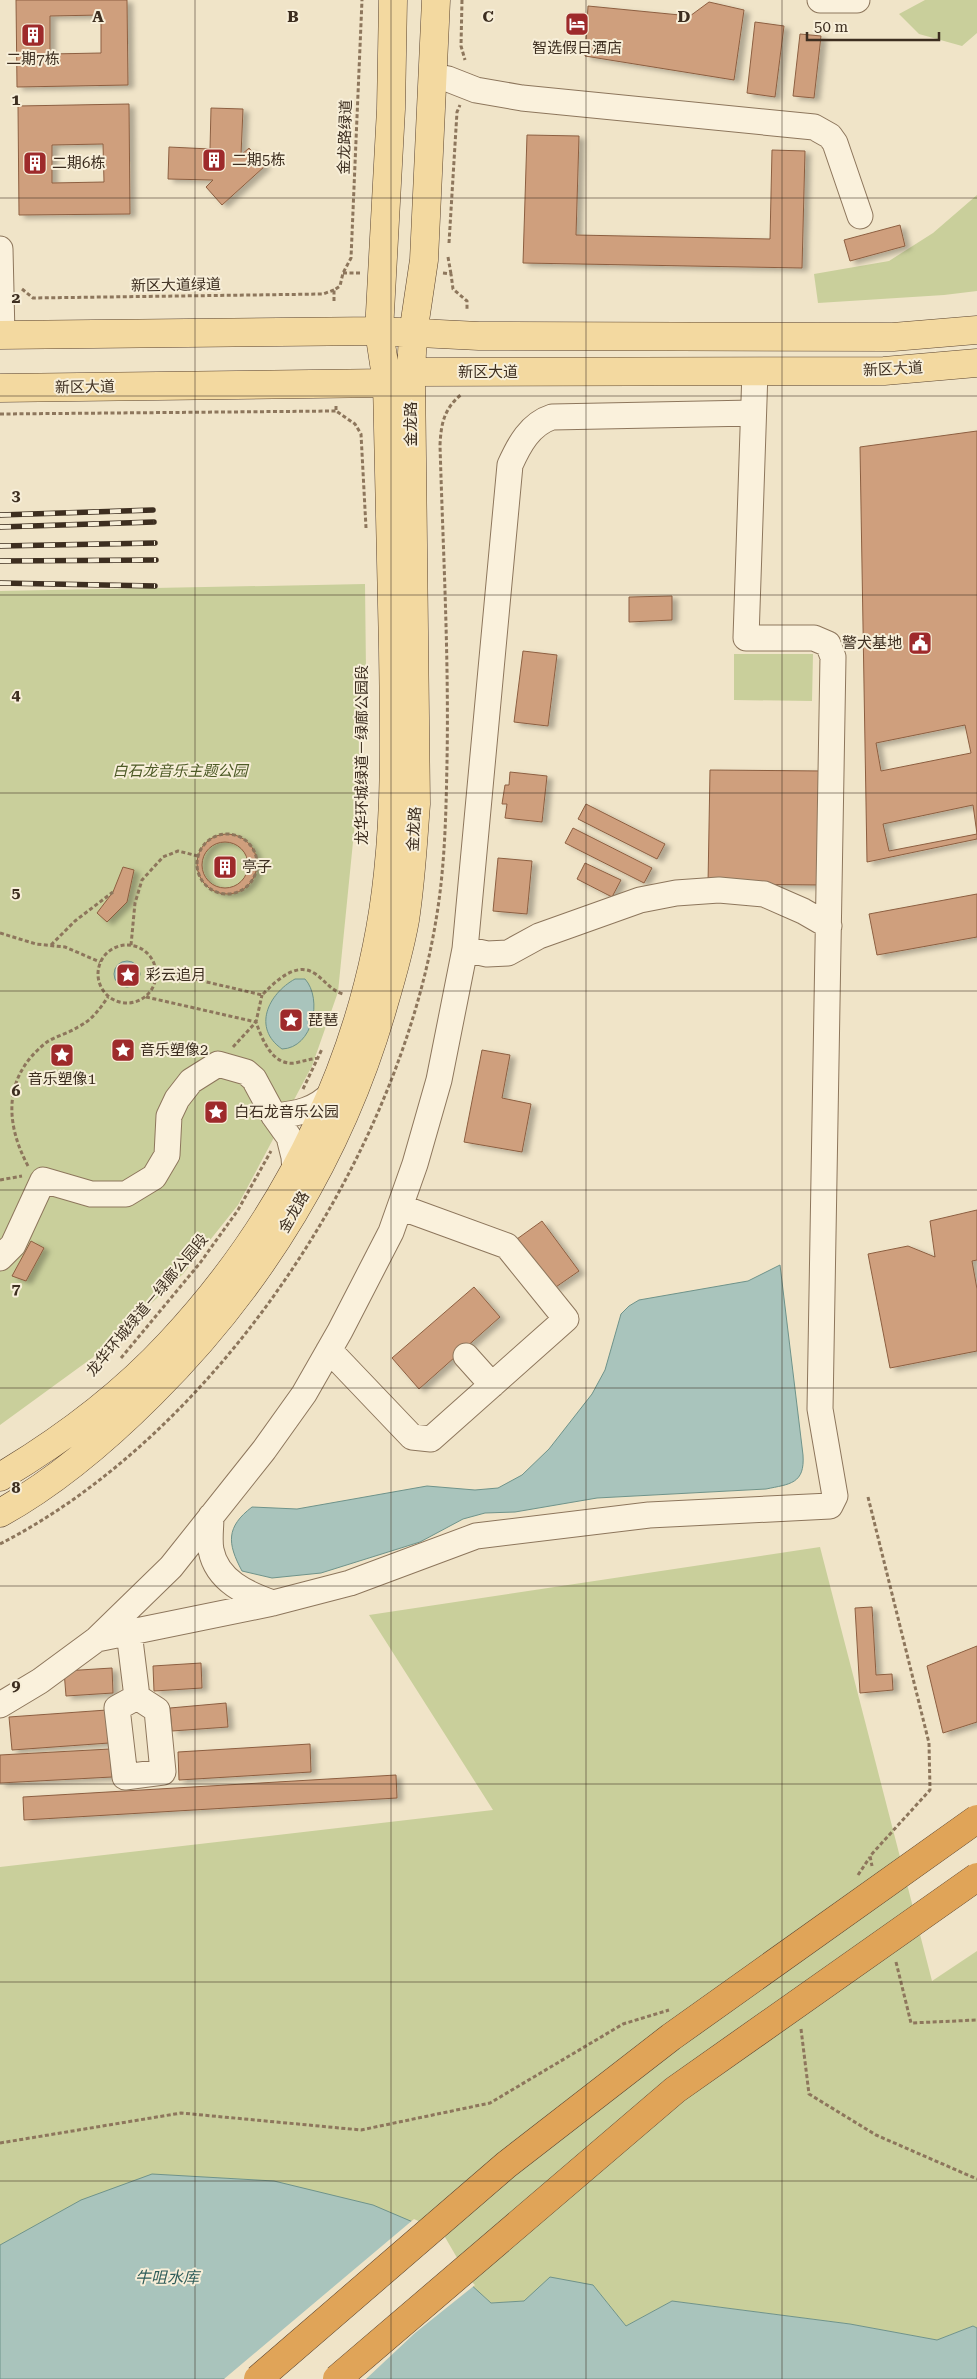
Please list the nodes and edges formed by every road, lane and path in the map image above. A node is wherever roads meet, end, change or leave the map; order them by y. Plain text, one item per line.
1 (362, 0) edge
2 (393, 0) edge
3 (436, 0) edge
4 (462, 0) edge
5 (820, 0) edge
6 (857, 0) edge
7 (465, 60) dead end
8 (432, 76) junction
9 (461, 102) dead end
10 (860, 216) dead end
11 (0, 249) edge
12 (343, 273) junction
13 (360, 273) dead end
14 (439, 273) dead end
15 (451, 274) junction
16 (21, 289) dead end
17 (334, 290) junction
18 (334, 302) dead end
19 (467, 311) dead end
20 (977, 330) edge
21 (379, 331) junction
22 (413, 334) junction
23 (1, 335) edge
24 (977, 363) edge
25 (754, 371) junction
26 (399, 377) junction
27 (0, 388) edge
28 (336, 406) dead end
29 (336, 411) junction
30 (753, 413) junction
31 (0, 414) edge
32 (366, 533) dead end
33 (198, 856) junction
34 (113, 892) dead end
35 (829, 926) junction
36 (0, 933) edge
37 (131, 945) junction
38 (51, 946) junction
39 (465, 949) junction
40 (100, 962) junction
41 (156, 970) junction
42 (345, 984) dead end
43 (343, 994) junction
44 (262, 995) junction
45 (146, 997) junction
46 (108, 998) junction
47 (340, 1002) dead end
48 (256, 1022) junction
49 (325, 1043) dead end
50 (319, 1058) junction
51 (218, 1064) junction
52 (332, 1093) junction
53 (301, 1097) dead end
54 (274, 1116) junction
55 (274, 1147) dead end
56 (294, 1171) junction
57 (38, 1177) junction
58 (0, 1180) edge
59 (400, 1206) junction
60 (0, 1258) edge
61 (329, 1350) junction
62 (466, 1356) dead end
63 (114, 1365) dead end
64 (492, 1385) junction
65 (0, 1477) edge
66 (868, 1497) dead end
67 (0, 1513) edge
68 (211, 1516) junction
69 (273, 1603) junction
70 (129, 1632) junction
71 (97, 1639) junction
72 (137, 1697) dead end
73 (0, 1705) edge
74 (977, 1819) edge
75 (875, 1875) dead end
76 (977, 1877) edge
77 (895, 1958) dead end
78 (671, 2010) dead end
79 (800, 2020) dead end
80 (977, 2020) edge
81 (0, 2143) edge
82 (977, 2179) edge
83 (258, 2379) edge
84 (337, 2379) edge

1 - 12 path, 金龙路绿道
2 - 21 main road, 金龙路
3 - 8 main road, 金龙路
4 - 7 path
5 - 6 street
8 - 10 street
8 - 22 main road, 金龙路
9 - 15 path
11 - 23 street
12 - 13 path
12 - 17 path, 金龙路绿道
14 - 15 path
15 - 19 path
16 - 17 path, 新区大道绿道
17 - 18 path
20 - 22 main road
21 - 22 main road
21 - 23 main road
21 - 26 main road, 金龙路
22 - 26 main road, 金龙路
24 - 25 main road, 新区大道
25 - 26 main road, 新区大道
25 - 30 street
26 - 27 main road, 新区大道
26 - 52 main road, 金龙路
26 - 67 main road, 金龙路
28 - 29 path
29 - 31 path
29 - 32 path
30 - 35 street
30 - 39 street
33 - 33 path
33 - 37 path
34 - 38 path
35 - 39 street
35 - 69 street
36 - 38 path
37 - 40 path
37 - 41 path
38 - 40 path
39 - 59 street
40 - 46 path
41 - 44 path
41 - 45 path
42 - 43 path
43 - 44 path
43 - 47 path
44 - 48 path
45 - 46 path
45 - 48 path
46 - 57 path
48 - 50 path
48 - 51 path
49 - 50 path
50 - 53 path
51 - 54 street
51 - 57 street
52 - 54 street
52 - 56 main road, 金龙路
54 - 56 street
55 - 63 path, 龙华环城绿道－绿廊公园段
56 - 65 main road, 金龙路
57 - 58 path
57 - 60 street
59 - 61 street
59 - 64 street
61 - 64 street
61 - 68 street
62 - 64 street
66 - 75 path
68 - 69 street
68 - 71 street
69 - 70 street
70 - 71 street
70 - 72 street
71 - 73 street
74 - 83 highway, bridge
76 - 84 highway, bridge
77 - 80 path
78 - 81 path
79 - 82 path

